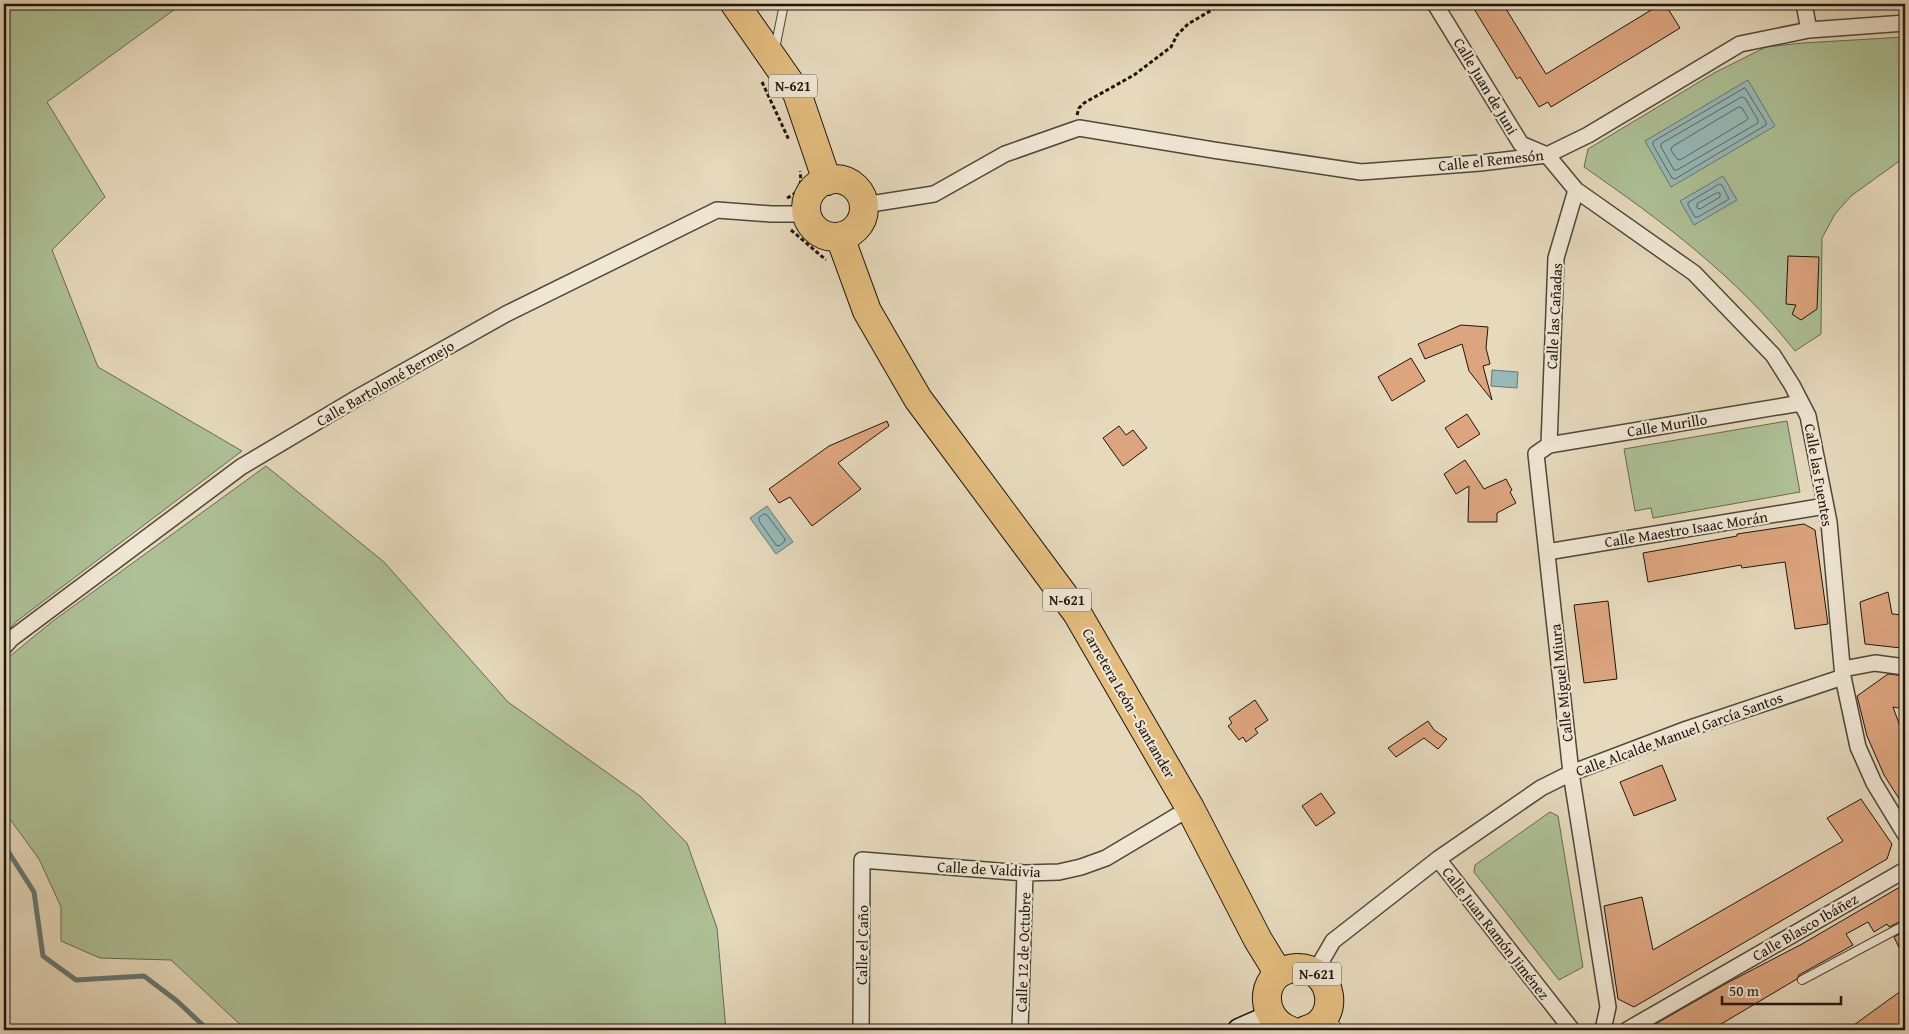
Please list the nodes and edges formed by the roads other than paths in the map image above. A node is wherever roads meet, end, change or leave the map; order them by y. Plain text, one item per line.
1 (735, 4) edge
2 (784, 4) edge
3 (1435, 4) edge
4 (1804, 4) edge
5 (1905, 23) edge
6 (1809, 30) junction
7 (773, 58) junction
8 (1547, 155) junction
9 (827, 181) junction
10 (1576, 190) junction
11 (864, 204) junction
12 (807, 214) junction
13 (840, 237) junction
14 (1801, 403) junction
15 (1543, 449) junction
16 (1825, 506) junction
17 (1546, 552) junction
18 (4, 647) edge
19 (1905, 667) edge
20 (1843, 673) junction
21 (1571, 773) junction
22 (1190, 808) junction
23 (1905, 834) edge
24 (1438, 859) junction
25 (862, 860) joint
26 (1905, 870) edge
27 (1025, 873) junction
28 (1905, 925) edge
29 (1315, 972) junction
30 (1276, 976) junction
31 (1802, 980) dead end
32 (1308, 1026) edge
33 (860, 1030) edge
34 (1020, 1030) edge
35 (1240, 1030) edge
36 (1572, 1030) edge
37 (1603, 1030) edge
38 (1627, 1030) edge

1 - 7 highway, N-621
2 - 7 lane
3 - 8 street, Calle Juan de Juni
4 - 6 street
5 - 6 street, Calle el Remesón
6 - 8 street, Calle el Remesón
7 - 9 highway, N-621
8 - 10 street, Calle las Fuentes
8 - 11 street, Calle el Remesón
9 - 11 highway
9 - 12 highway
10 - 14 street, Calle las Fuentes
10 - 15 street, Calle las Cañadas
11 - 13 highway
12 - 13 highway
12 - 18 street, Calle Bartolomé Bermejo
13 - 22 highway, Carretera León - Santander / N-621
14 - 15 street, Calle Murillo
14 - 16 street, Calle las Fuentes
15 - 17 street, Calle Miguel Miura
16 - 17 street, Calle Maestro Isaac Morán
16 - 20 street, Calle las Fuentes
17 - 21 street, Calle Miguel Miura
19 - 20 street, Calle Alcalde Manuel García Santos
20 - 21 street, Calle Alcalde Manuel García Santos
20 - 23 street, Calle las Fuentes
21 - 24 street, Calle Alcalde Manuel García Santos
21 - 37 street, Calle Miguel Miura
22 - 27 street, Calle de Valdivia
22 - 30 highway, Carretera León - Santander / N-621
24 - 29 street, Calle Alcalde Manuel García Santos
24 - 36 street, Calle Juan Ramón Jiménez
25 - 27 street, Calle de Valdivia
25 - 33 street, Calle el Caño
26 - 38 street, Calle Blasco Ibáñez
27 - 34 street, Calle 12 de Octubre
28 - 31 lane
29 - 30 highway, N-621
29 - 32 highway, N-621
30 - 32 highway, N-621
32 - 35 street

